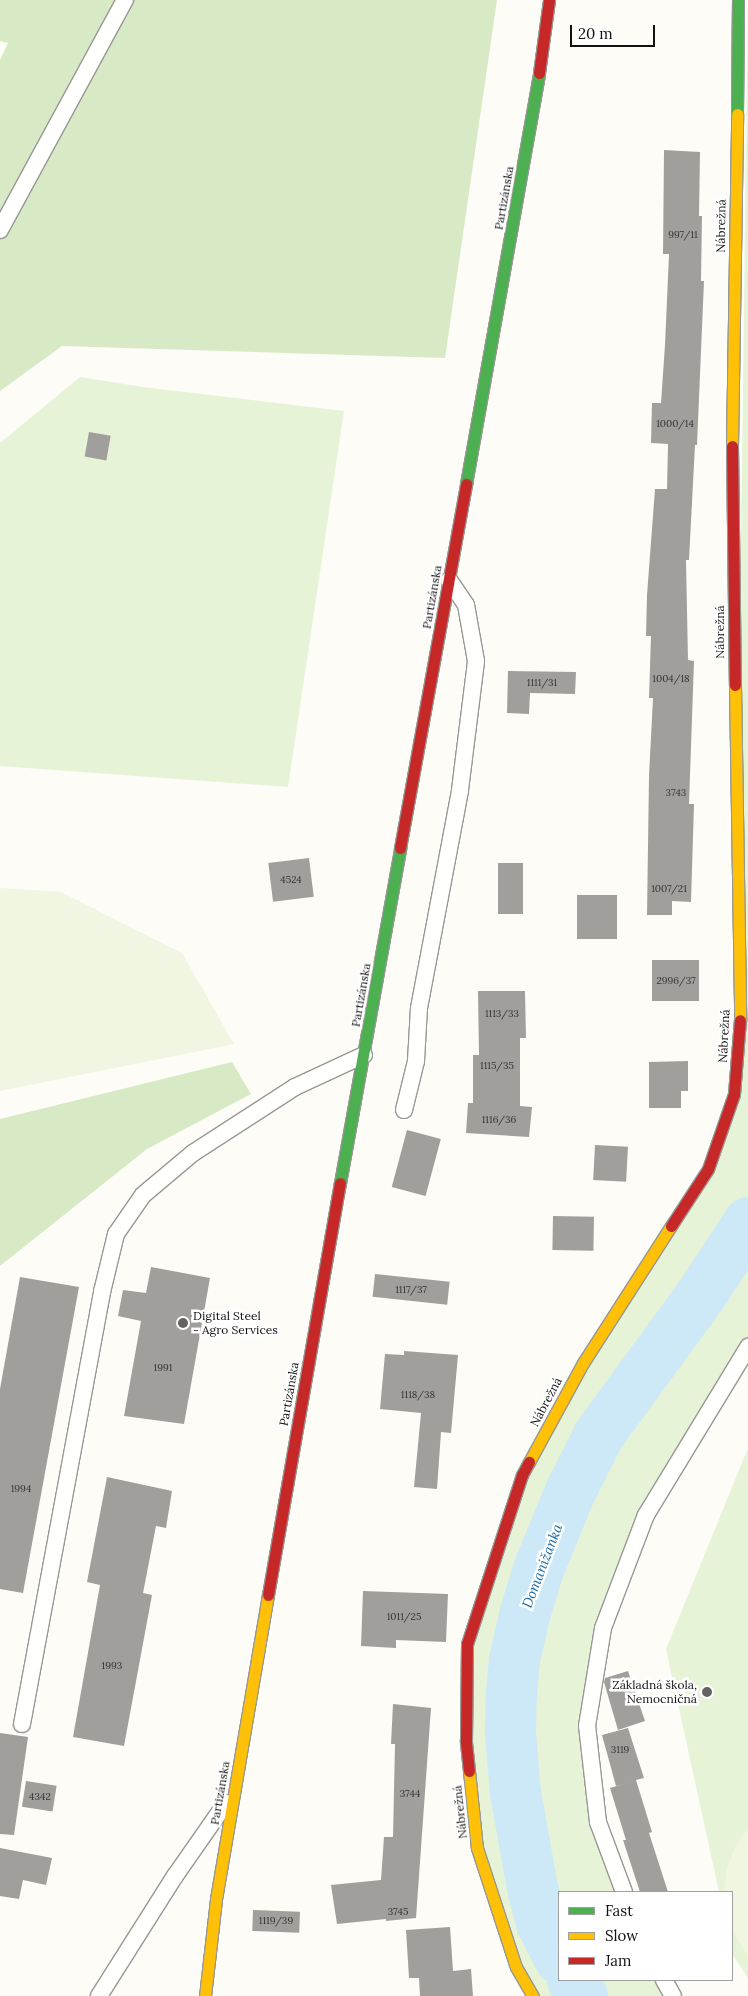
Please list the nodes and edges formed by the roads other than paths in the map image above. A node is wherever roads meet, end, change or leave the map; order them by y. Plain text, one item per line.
1 (125, 0) edge
2 (549, 0) edge
3 (738, 0) edge
4 (0, 230) edge
5 (450, 580) junction
6 (364, 1056) junction
7 (404, 1110) dead end
8 (748, 1347) edge
9 (22, 1724) dead end
10 (234, 1793) junction
11 (624, 1891) edge
12 (207, 1968) junction
13 (665, 1981) edge
14 (99, 1996) edge
15 (204, 1996) edge
16 (215, 1996) edge
17 (533, 1996) edge
18 (673, 1996) edge

1 - 4 lane
2 - 5 street, Partizánska
3 - 17 street, Nábrežná
5 - 6 street, Partizánska
5 - 7 lane
6 - 9 lane
6 - 10 street, Partizánska
8 - 11 lane
10 - 12 street, Partizánska
10 - 14 lane
12 - 15 street, Partizánska
12 - 16 lane
13 - 18 lane

